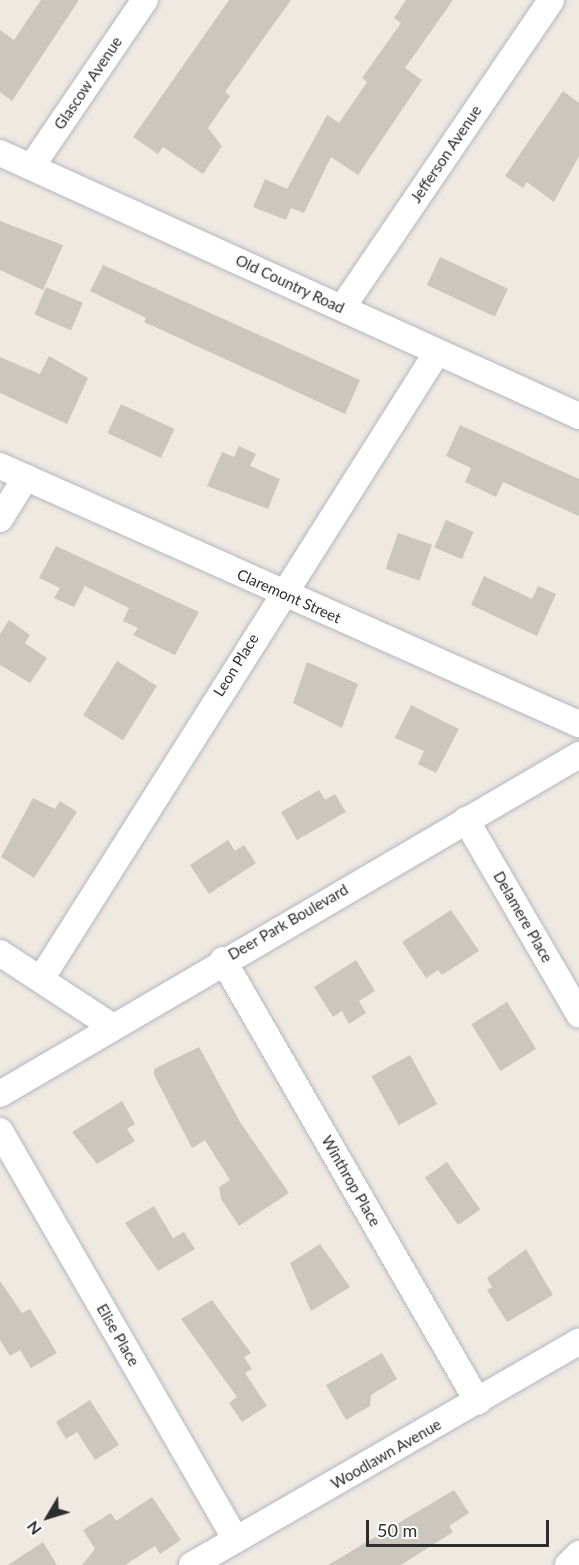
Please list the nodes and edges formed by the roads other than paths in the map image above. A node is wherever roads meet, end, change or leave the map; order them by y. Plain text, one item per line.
1 (144, 0) edge
2 (551, 0) edge
3 (0, 153) edge
4 (32, 166) junction
5 (342, 308) junction
6 (435, 354) junction
7 (579, 416) edge
8 (0, 466) edge
9 (26, 477) junction
10 (0, 519) edge
11 (281, 592) junction
12 (579, 724) edge
13 (579, 755) edge
14 (466, 820) junction
15 (0, 953) edge
16 (224, 960) junction
17 (41, 979) junction
18 (579, 1014) edge
19 (113, 1027) junction
20 (0, 1094) edge
21 (0, 1131) edge
22 (579, 1342) edge
23 (478, 1402) junction
24 (236, 1539) junction
25 (579, 1554) edge
26 (192, 1565) edge
27 (568, 1565) edge

1 - 4 street, Glascow Avenue
2 - 5 street, Jefferson Avenue
3 - 4 street, Old Country Road
4 - 5 street, Old Country Road
5 - 6 street, Old Country Road
6 - 7 street, Old Country Road
6 - 11 street, Leon Place
8 - 9 street, Claremont Street
9 - 10 street
9 - 11 street, Claremont Street
11 - 12 street, Claremont Street
11 - 17 street, Leon Place
13 - 14 street, Deer Park Boulevard
14 - 16 street, Deer Park Boulevard
14 - 18 street, Delamere Place
15 - 17 street
16 - 19 street, Deer Park Boulevard
16 - 23 street, Winthrop Place
17 - 19 street
19 - 20 street, Deer Park Boulevard
21 - 24 street, Elise Place
22 - 23 street, Woodlawn Avenue
23 - 24 street, Woodlawn Avenue
24 - 26 street, Woodlawn Avenue
25 - 27 street

